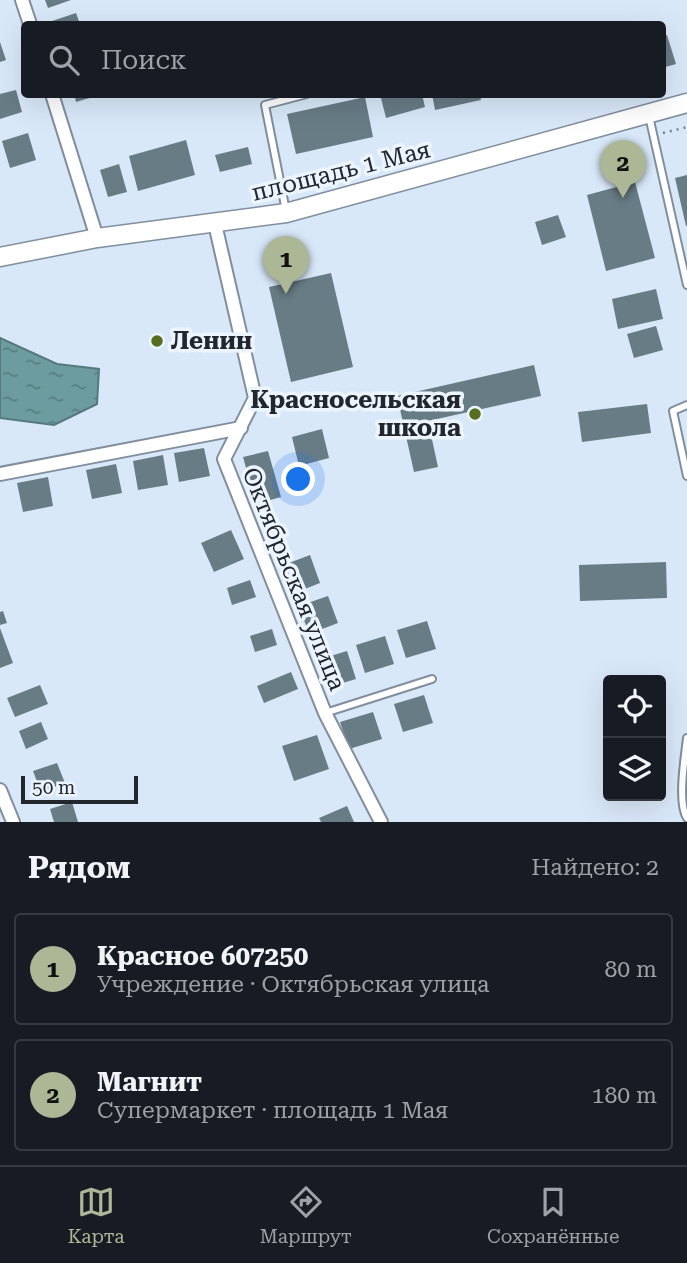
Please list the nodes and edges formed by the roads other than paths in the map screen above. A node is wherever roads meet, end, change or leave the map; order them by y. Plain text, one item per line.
1 (22, 0) edge
2 (29, 21) edge
3 (53, 98) edge
4 (292, 98) edge
5 (687, 103) edge
6 (649, 114) junction
7 (286, 213) junction
8 (215, 224) junction
9 (97, 238) junction
10 (0, 257) edge
11 (687, 285) edge
12 (687, 405) edge
13 (241, 428) junction
14 (0, 474) edge
15 (687, 476) edge
16 (432, 679) dead end
17 (325, 713) junction
18 (687, 738) edge
19 (0, 790) edge
20 (687, 818) edge
21 (13, 822) edge
22 (381, 822) edge

1 - 2 street
3 - 9 street
4 - 7 lane
5 - 6 street, площадь 1 Мая
6 - 7 street, площадь 1 Мая
6 - 11 lane
7 - 8 street, площадь 1 Мая
8 - 9 street, площадь 1 Мая
8 - 13 street, Октябрьская улица
9 - 10 street, площадь 1 Мая
12 - 15 lane
13 - 14 street
13 - 17 street, Октябрьская улица
16 - 17 lane
17 - 22 street, Октябрьская улица
18 - 20 lane
19 - 21 street

